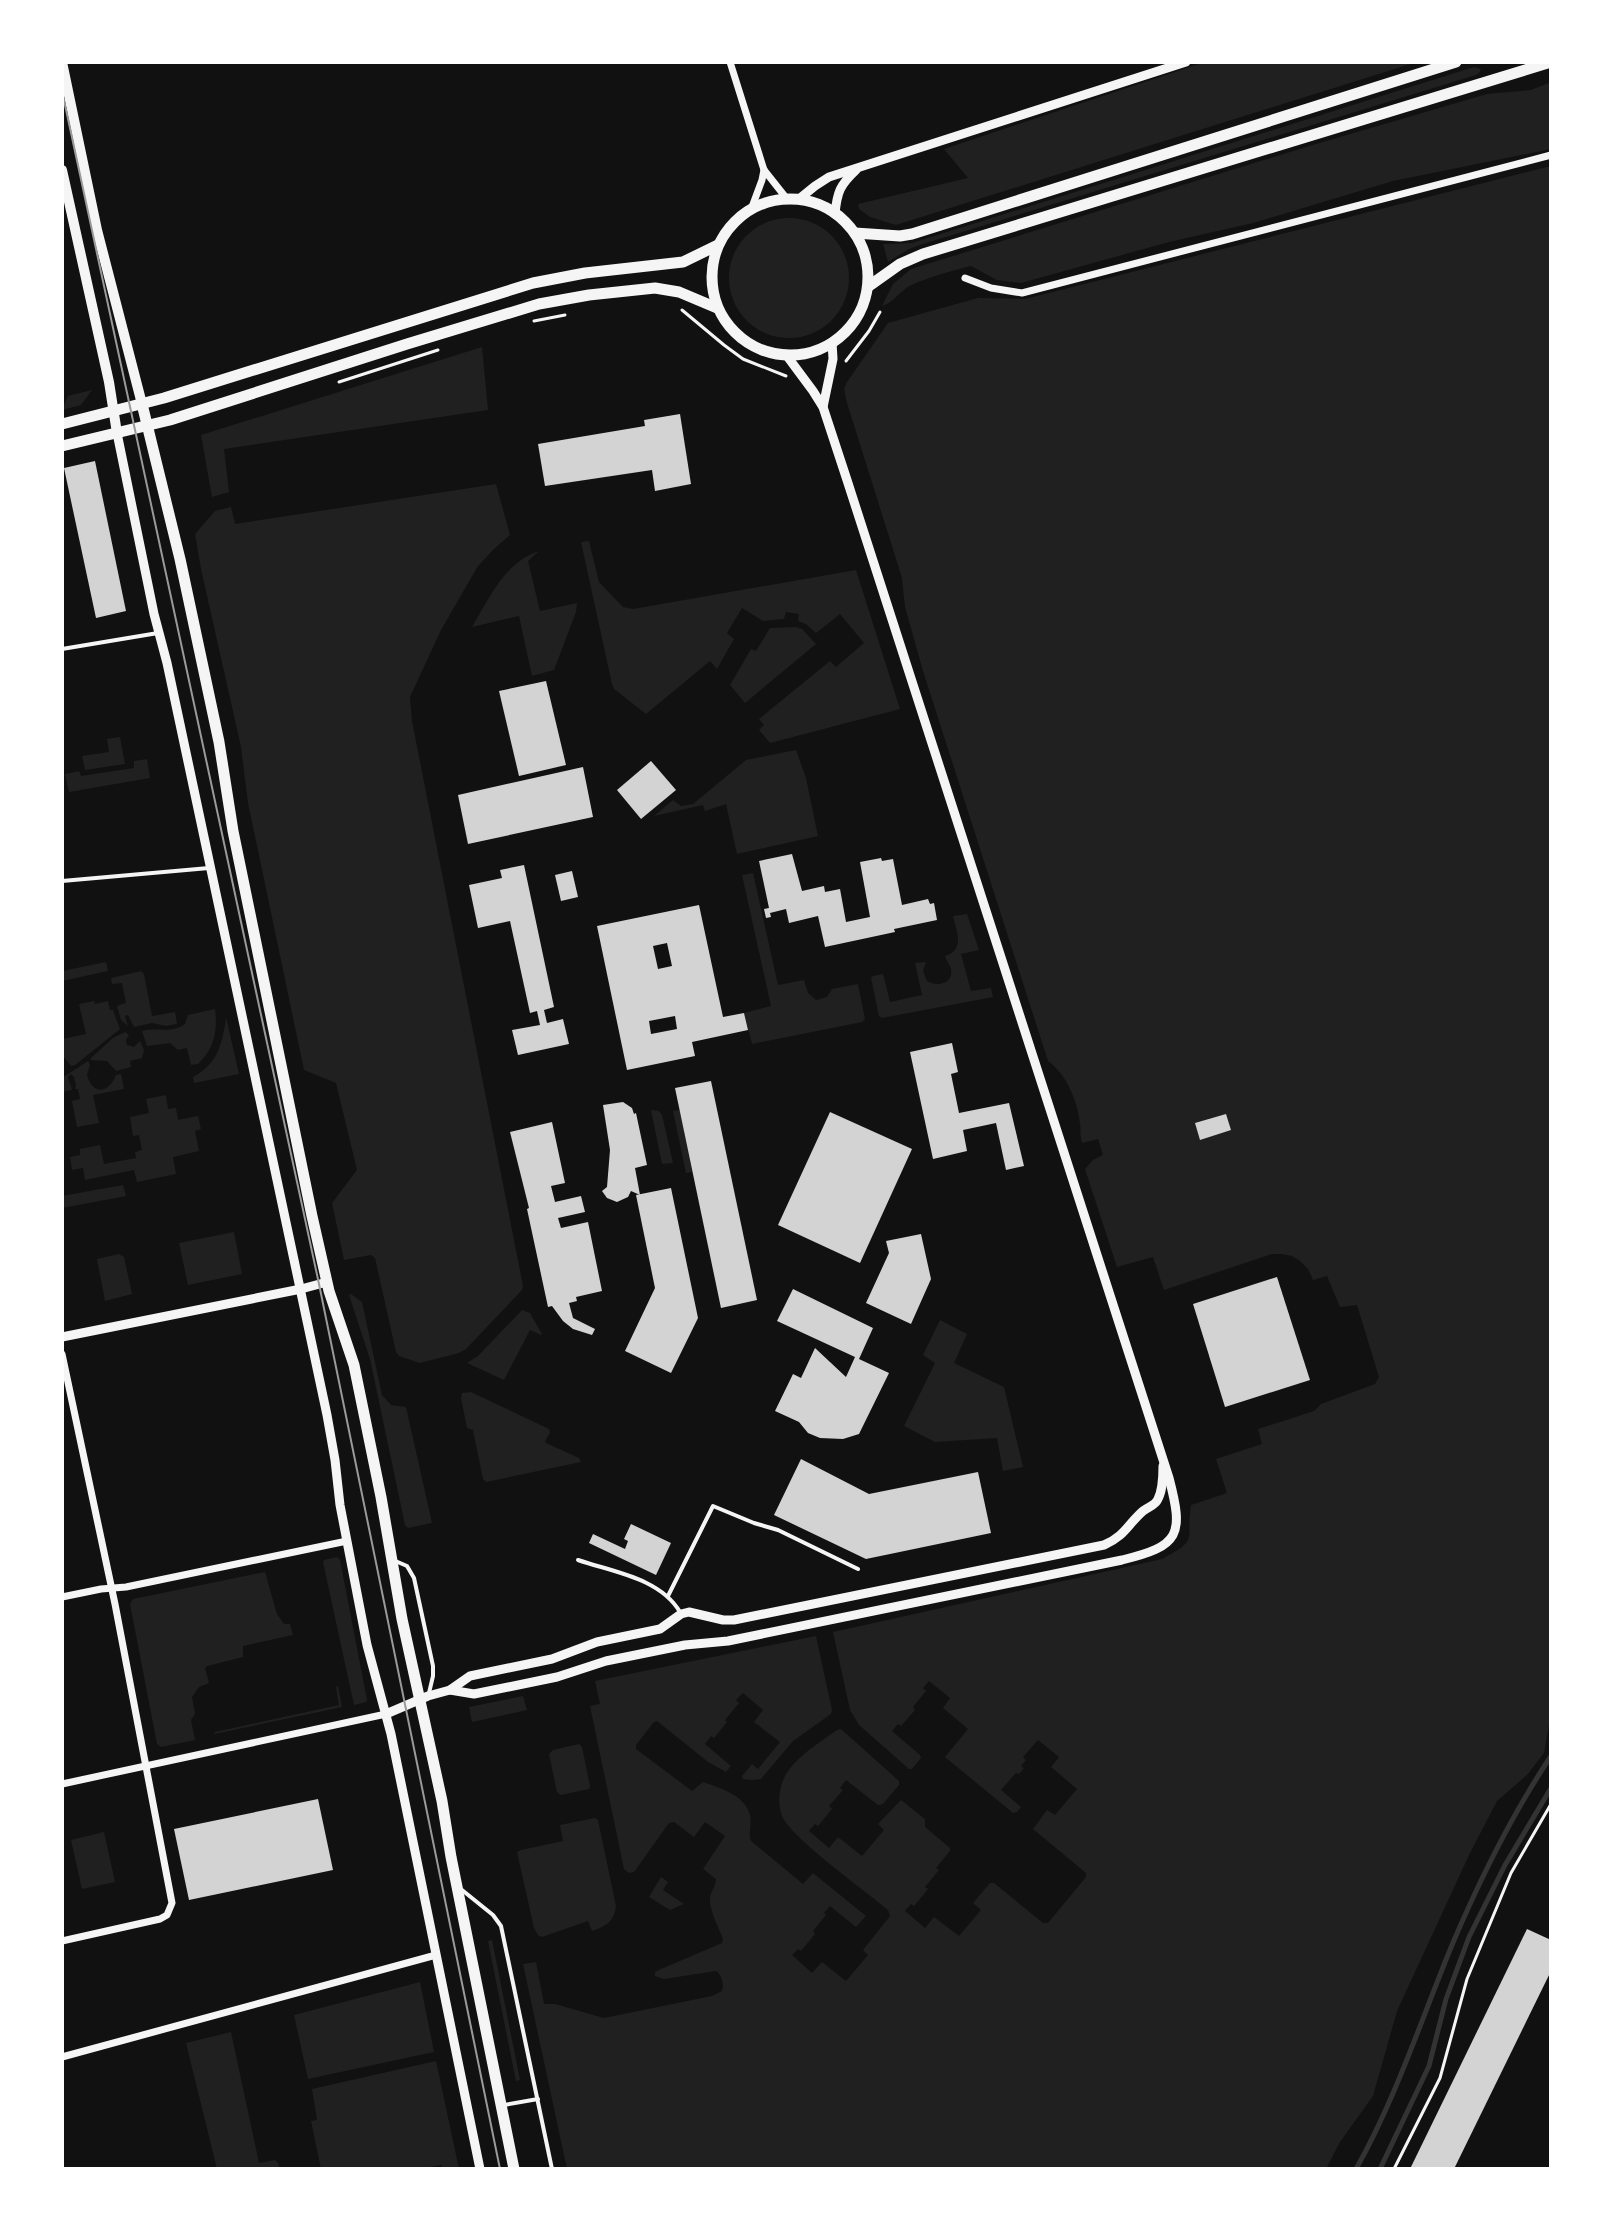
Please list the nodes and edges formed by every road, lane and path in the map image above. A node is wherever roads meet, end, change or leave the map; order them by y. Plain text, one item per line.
1 (62, 62) edge
2 (730, 62) edge
3 (1186, 62) edge
4 (1456, 62) edge
5 (1551, 62) edge
6 (1551, 155) edge
7 (858, 167) junction
8 (62, 170) edge
9 (764, 170) junction
10 (793, 199) junction
11 (66, 207) edge
12 (752, 207) junction
13 (835, 214) junction
14 (855, 233) junction
15 (718, 245) junction
16 (965, 278) dead end
17 (869, 286) junction
18 (677, 306) dead end
19 (717, 308) junction
20 (880, 312) dead end
21 (569, 314) dead end
22 (530, 322) dead end
23 (832, 342) junction
24 (445, 348) dead end
25 (787, 356) junction
26 (842, 366) dead end
27 (790, 379) dead end
28 (332, 384) dead end
29 (142, 404) junction
30 (823, 407) junction
31 (114, 411) junction
32 (62, 424) edge
33 (148, 426) junction
34 (117, 433) junction
35 (62, 446) edge
36 (159, 633) junction
37 (62, 649) edge
38 (211, 868) junction
39 (62, 881) edge
40 (327, 1282) junction
41 (301, 1289) junction
42 (62, 1337) edge
43 (62, 1354) edge
44 (1163, 1460) junction
45 (1154, 1505) junction
46 (1175, 1513) junction
47 (347, 1541) junction
48 (390, 1559) junction
49 (578, 1560) dead end
50 (858, 1569) dead end
51 (112, 1588) junction
52 (668, 1596) junction
53 (62, 1597) edge
54 (681, 1614) junction
55 (450, 1690) junction
56 (424, 1697) junction
57 (386, 1714) junction
58 (146, 1765) junction
59 (62, 1784) edge
60 (1551, 1804) edge
61 (456, 1885) junction
62 (62, 1941) edge
63 (436, 1955) junction
64 (62, 2057) edge
65 (538, 2099) junction
66 (502, 2106) junction
67 (480, 2169) edge
68 (514, 2169) edge
69 (552, 2169) edge
70 (1394, 2169) edge

1 - 29 main road
2 - 9 street
3 - 7 street
4 - 14 main road
5 - 17 main road
6 - 16 street
7 - 10 street
7 - 13 street
8 - 11 main road
9 - 10 street
9 - 12 street
10 - 12 main road
10 - 13 main road
11 - 31 main road
12 - 15 main road
13 - 14 main road
14 - 17 main road
15 - 19 main road
15 - 29 main road
17 - 23 main road
18 - 27 path
19 - 25 main road
19 - 33 main road
20 - 26 path
21 - 22 path
23 - 25 main road
23 - 30 street
24 - 28 path
25 - 30 street
29 - 31 main road
29 - 33 main road
30 - 44 street
31 - 32 main road
31 - 34 main road
33 - 34 main road
33 - 40 main road
34 - 35 main road
34 - 36 street
36 - 37 lane
36 - 38 street
38 - 39 lane
38 - 41 street
40 - 41 street
40 - 48 main road
41 - 42 street
41 - 47 street
43 - 51 street
44 - 45 street
44 - 46 street
45 - 46 street
45 - 54 street
46 - 55 street
47 - 51 street
47 - 57 street
48 - 56 main road
48 - 56 lane
49 - 52 lane
50 - 52 lane
51 - 53 street
51 - 58 street
52 - 54 lane
54 - 55 street
55 - 56 street
56 - 57 street
56 - 61 main road
57 - 58 street
57 - 63 street
58 - 59 street
58 - 62 street
60 - 70 path
61 - 65 lane
61 - 66 main road
63 - 64 street
63 - 67 street
65 - 66 lane
65 - 69 lane
66 - 68 main road

